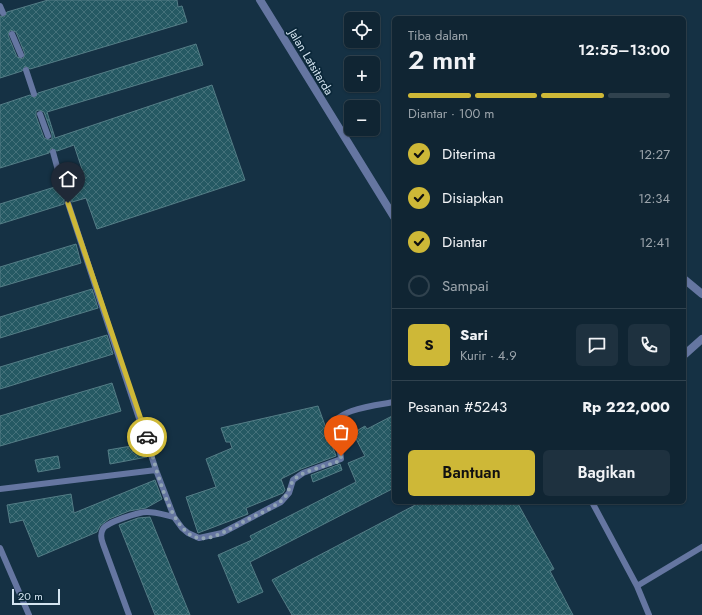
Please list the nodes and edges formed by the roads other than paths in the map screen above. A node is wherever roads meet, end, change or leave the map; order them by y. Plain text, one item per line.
1 (260, 0) edge
2 (0, 6) edge
3 (3, 13) dead end
4 (12, 34) dead end
5 (21, 55) dead end
6 (26, 70) dead end
7 (34, 94) dead end
8 (40, 114) dead end
9 (48, 136) dead end
10 (53, 152) dead end
11 (62, 185) dead end
12 (68, 203) dead end
13 (392, 214) edge
14 (686, 281) edge
15 (702, 294) edge
16 (702, 339) edge
17 (686, 353) edge
18 (392, 402) edge
19 (156, 470) junction
20 (0, 489) edge
21 (593, 504) edge
22 (174, 517) junction
23 (702, 547) edge
24 (0, 548) edge
25 (637, 586) junction
26 (29, 615) edge
27 (130, 615) edge
28 (649, 615) edge

1 - 13 street, Jalan Latsitarda
2 - 3 lane
4 - 5 lane
6 - 7 lane
8 - 9 lane
10 - 11 lane
12 - 19 lane
14 - 15 street
16 - 17 street
18 - 22 lane
19 - 20 lane
19 - 22 lane
21 - 25 lane
22 - 27 lane
23 - 25 lane
24 - 26 lane
25 - 28 lane

